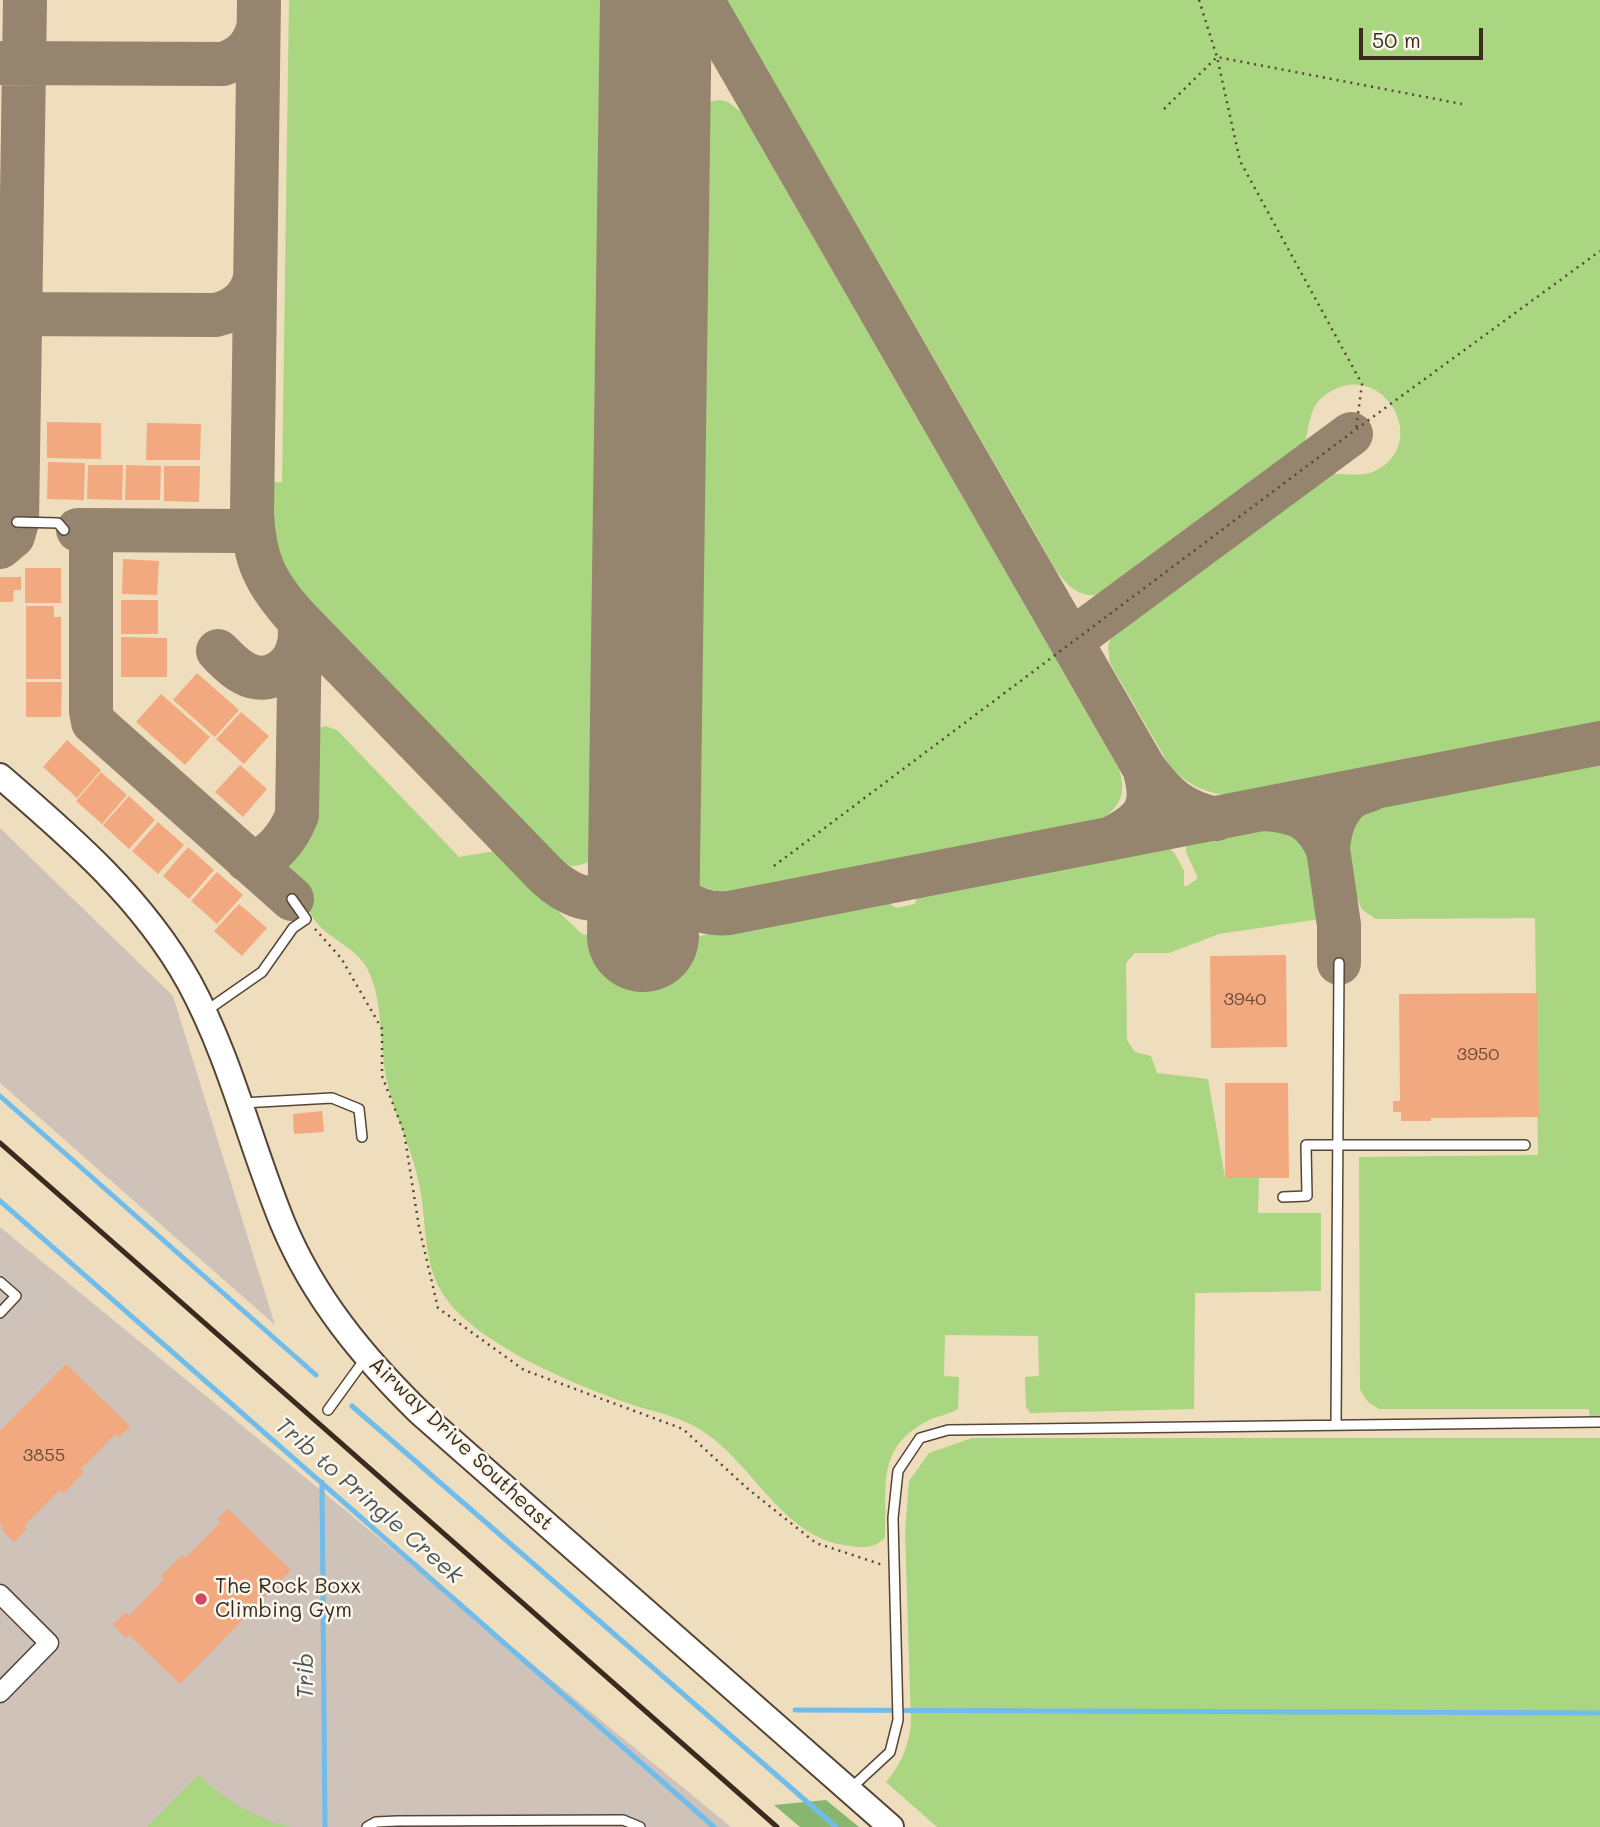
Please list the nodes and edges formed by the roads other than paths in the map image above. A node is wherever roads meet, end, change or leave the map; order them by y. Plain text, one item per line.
1 (17, 523) dead end
2 (64, 530) dead end
3 (0, 776) edge
4 (292, 899) dead end
5 (1339, 963) dead end
6 (204, 1012) junction
7 (240, 1103) junction
8 (362, 1137) dead end
9 (1339, 1145) junction
10 (1525, 1145) dead end
11 (1283, 1197) dead end
12 (0, 1282) edge
13 (0, 1313) edge
14 (366, 1357) junction
15 (328, 1410) dead end
16 (1600, 1422) edge
17 (1336, 1425) junction
18 (0, 1594) edge
19 (0, 1693) edge
20 (849, 1790) junction
21 (367, 1827) edge
22 (640, 1827) edge
23 (891, 1827) edge

1 - 2 lane
3 - 6 street, Airway Drive Southeast
4 - 6 lane
5 - 9 lane
6 - 7 street, Airway Drive Southeast
7 - 8 lane
7 - 14 street, Airway Drive Southeast
9 - 10 lane
9 - 11 lane
9 - 17 lane
12 - 13 lane
14 - 15 lane
14 - 20 street, Airway Drive Southeast
16 - 17 lane
17 - 20 lane
18 - 19 street
20 - 23 street, Airway Drive Southeast
21 - 22 lane

